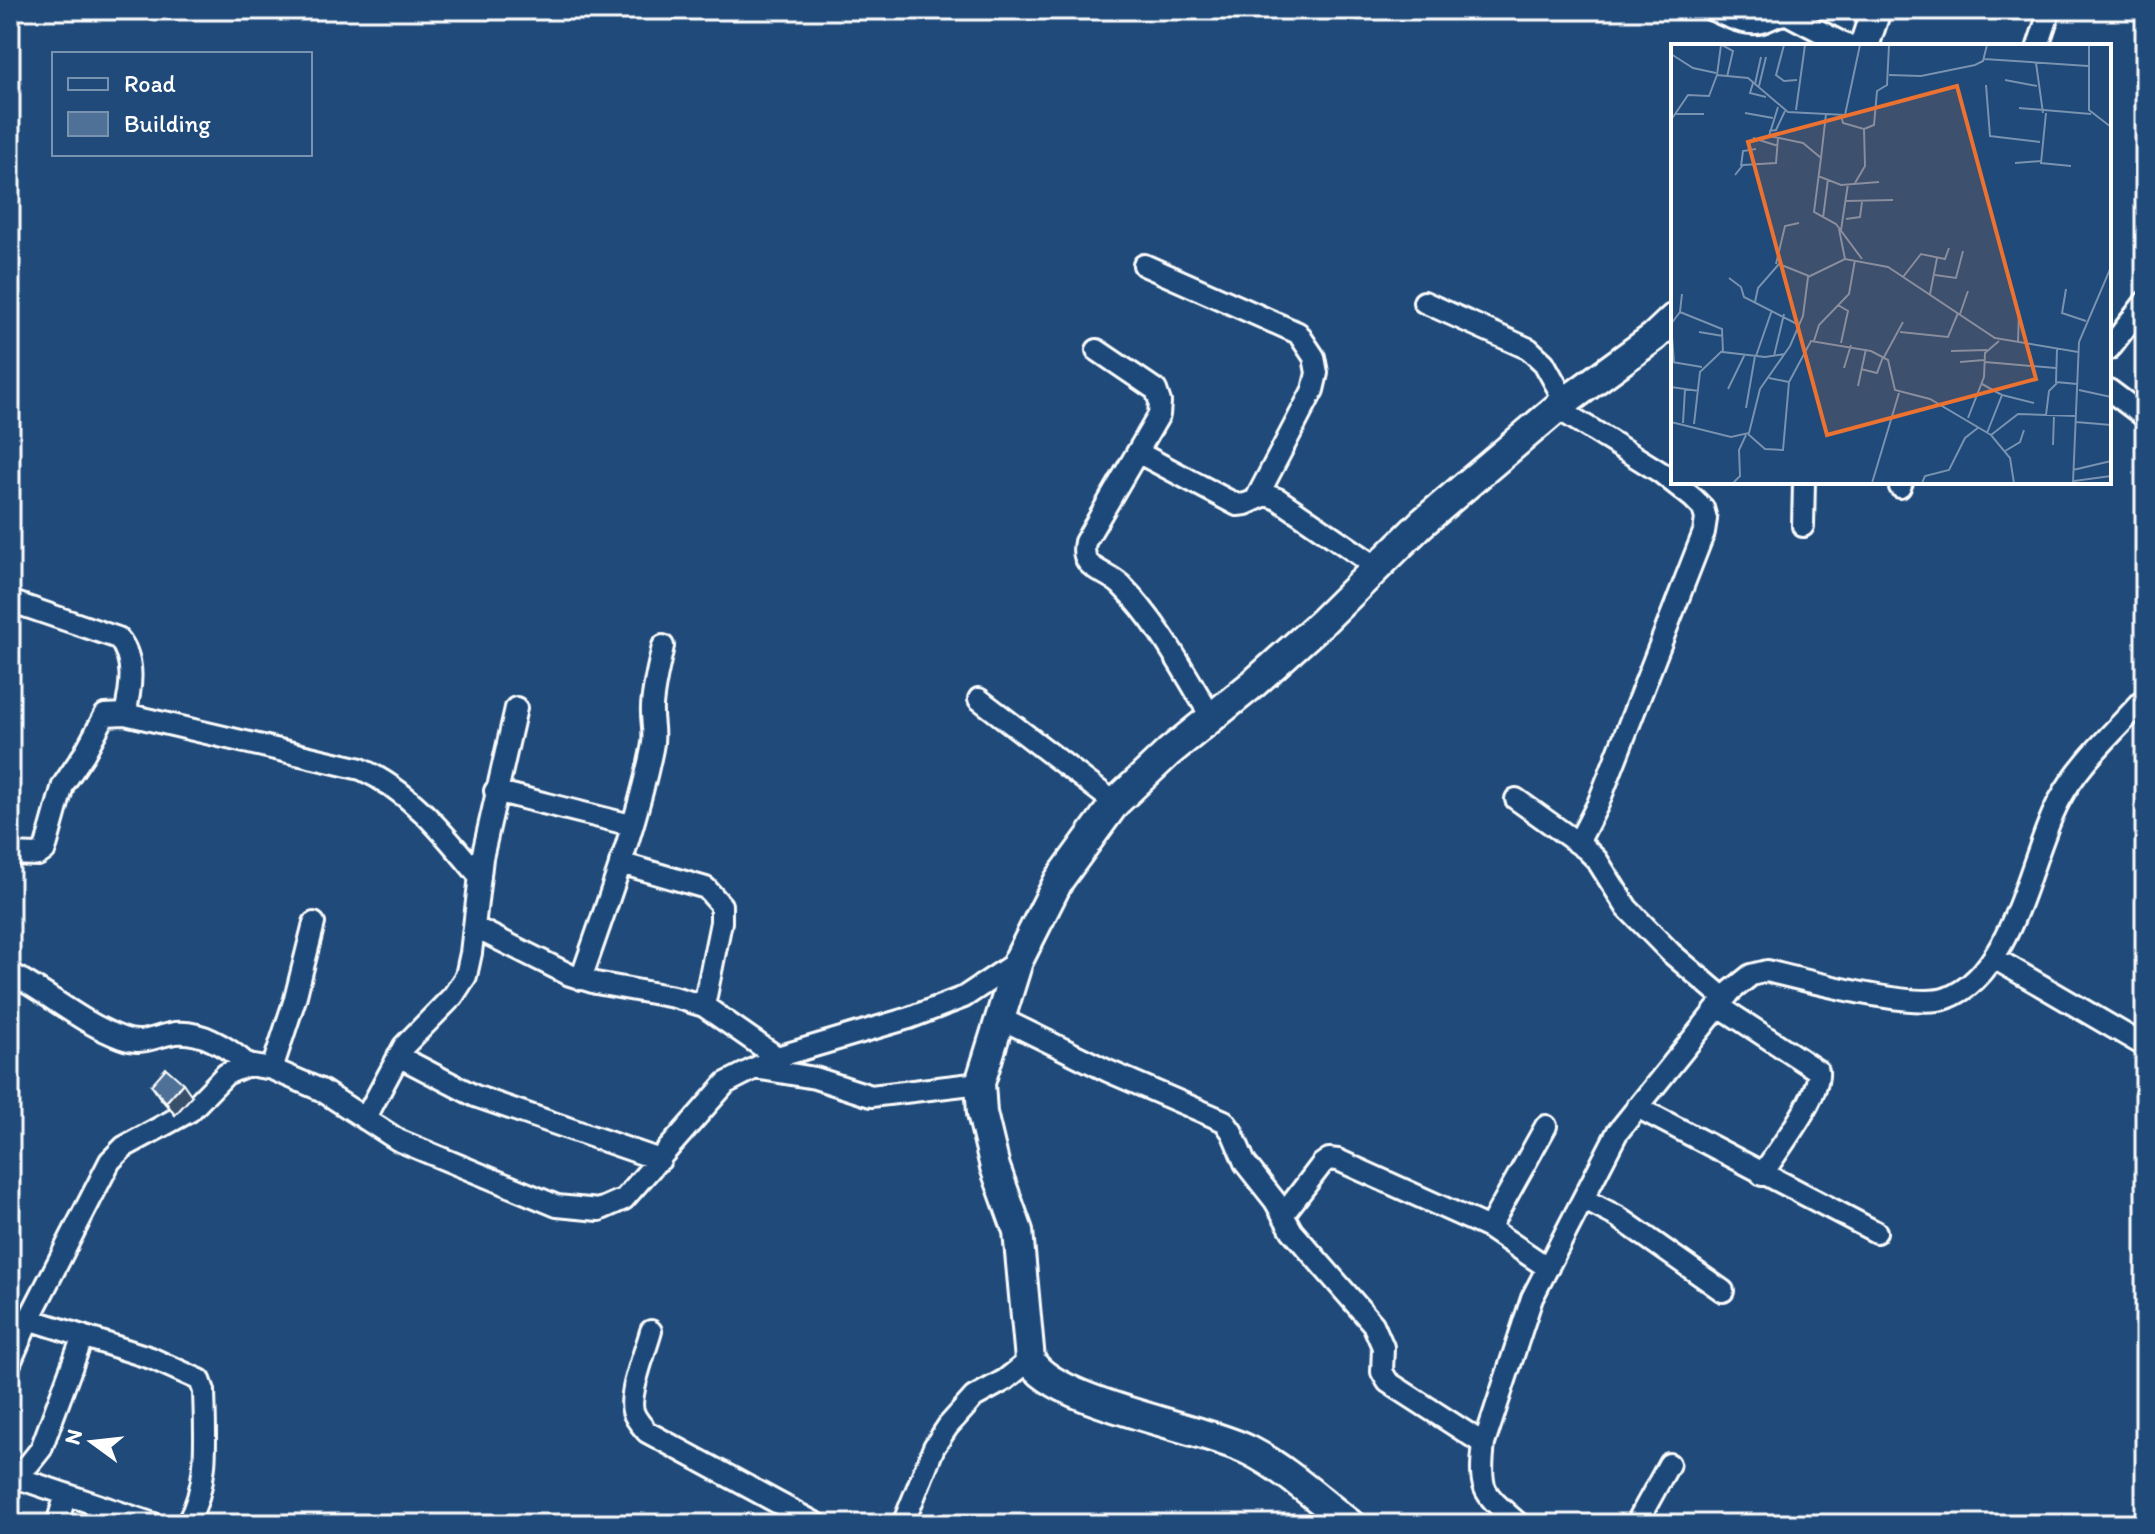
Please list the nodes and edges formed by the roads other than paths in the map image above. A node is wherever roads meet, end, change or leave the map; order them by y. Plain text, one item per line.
1 (1712, 10) edge
2 (1876, 10) edge
3 (2050, 10) edge
4 (1844, 44) edge
5 (1865, 44) edge
6 (2039, 44) edge
7 (1144, 265) dead end
8 (1424, 302) dead end
9 (2145, 302) edge
10 (1671, 321) edge
11 (2111, 346) edge
12 (1097, 350) dead end
13 (2111, 392) edge
14 (1561, 404) junction
15 (2145, 417) edge
16 (1139, 453) junction
17 (1671, 481) edge
18 (1674, 484) edge
19 (1804, 484) edge
20 (1256, 499) junction
21 (1803, 526) dead end
22 (1377, 567) junction
23 (10, 601) edge
24 (663, 646) dead end
25 (2145, 698) edge
26 (979, 699) dead end
27 (516, 708) dead end
28 (125, 714) junction
29 (1212, 718) junction
30 (495, 791) junction
31 (1516, 799) dead end
32 (1115, 803) junction
33 (631, 825) junction
34 (1578, 843) junction
35 (10, 854) edge
36 (620, 863) junction
37 (480, 877) junction
38 (314, 923) dead end
39 (474, 927) junction
40 (1994, 958) junction
41 (1018, 961) junction
42 (10, 973) edge
43 (581, 979) junction
44 (1722, 1002) junction
45 (704, 1006) junction
46 (1000, 1018) junction
47 (2145, 1046) edge
48 (398, 1056) junction
49 (777, 1057) junction
50 (248, 1065) junction
51 (755, 1068) junction
52 (272, 1069) junction
53 (980, 1083) junction
54 (1637, 1107) junction
55 (365, 1119) junction
56 (1546, 1126) dead end
57 (660, 1160) junction
58 (1762, 1175) junction
59 (1583, 1199) junction
60 (1283, 1215) junction
61 (1489, 1228) junction
62 (1876, 1232) dead end
63 (1548, 1268) junction
64 (1723, 1291) dead end
65 (29, 1319) junction
66 (651, 1331) dead end
67 (83, 1336) junction
68 (1030, 1360) junction
69 (10, 1363) edge
70 (1484, 1444) junction
71 (1669, 1464) dead end
72 (12, 1478) edge
73 (66, 1494) junction
74 (57, 1524) edge
75 (154, 1524) edge
76 (187, 1524) edge
77 (817, 1524) edge
78 (903, 1524) edge
79 (1348, 1524) edge
80 (1519, 1524) edge
81 (1636, 1524) edge

1 - 4 street
2 - 5 street
3 - 6 street
7 - 20 street
8 - 14 street
9 - 11 street
10 - 14 street
12 - 16 street
13 - 15 street
14 - 17 street
14 - 22 street
16 - 20 street
16 - 29 street
18 - 34 street
19 - 21 street
20 - 22 street
22 - 29 street
23 - 28 street
24 - 33 street
25 - 40 street
26 - 32 street
27 - 30 street
28 - 35 street
28 - 37 street
29 - 32 street
30 - 33 street
30 - 37 street
31 - 34 street
32 - 41 street
33 - 36 street
34 - 44 street
36 - 43 street
36 - 45 street
37 - 39 street
38 - 52 street
39 - 43 street
39 - 48 street
40 - 44 street
40 - 47 street
41 - 46 street
41 - 49 street
42 - 50 street
43 - 45 street
44 - 54 street
44 - 58 street
45 - 49 street
46 - 53 street
46 - 60 street
48 - 55 street
48 - 57 street
49 - 51 street
50 - 52 street
50 - 65 street
51 - 53 street
51 - 57 street
52 - 55 street
53 - 68 street
54 - 58 street
54 - 59 street
55 - 57 street
56 - 61 street
58 - 62 street
59 - 63 street
59 - 64 street
60 - 61 street
60 - 70 street
61 - 63 street
63 - 70 street
65 - 67 street
65 - 69 street
66 - 77 street
67 - 72 street
67 - 76 street
68 - 78 street
68 - 79 street
70 - 80 street
71 - 81 street
72 - 73 street
73 - 74 street
73 - 75 street

